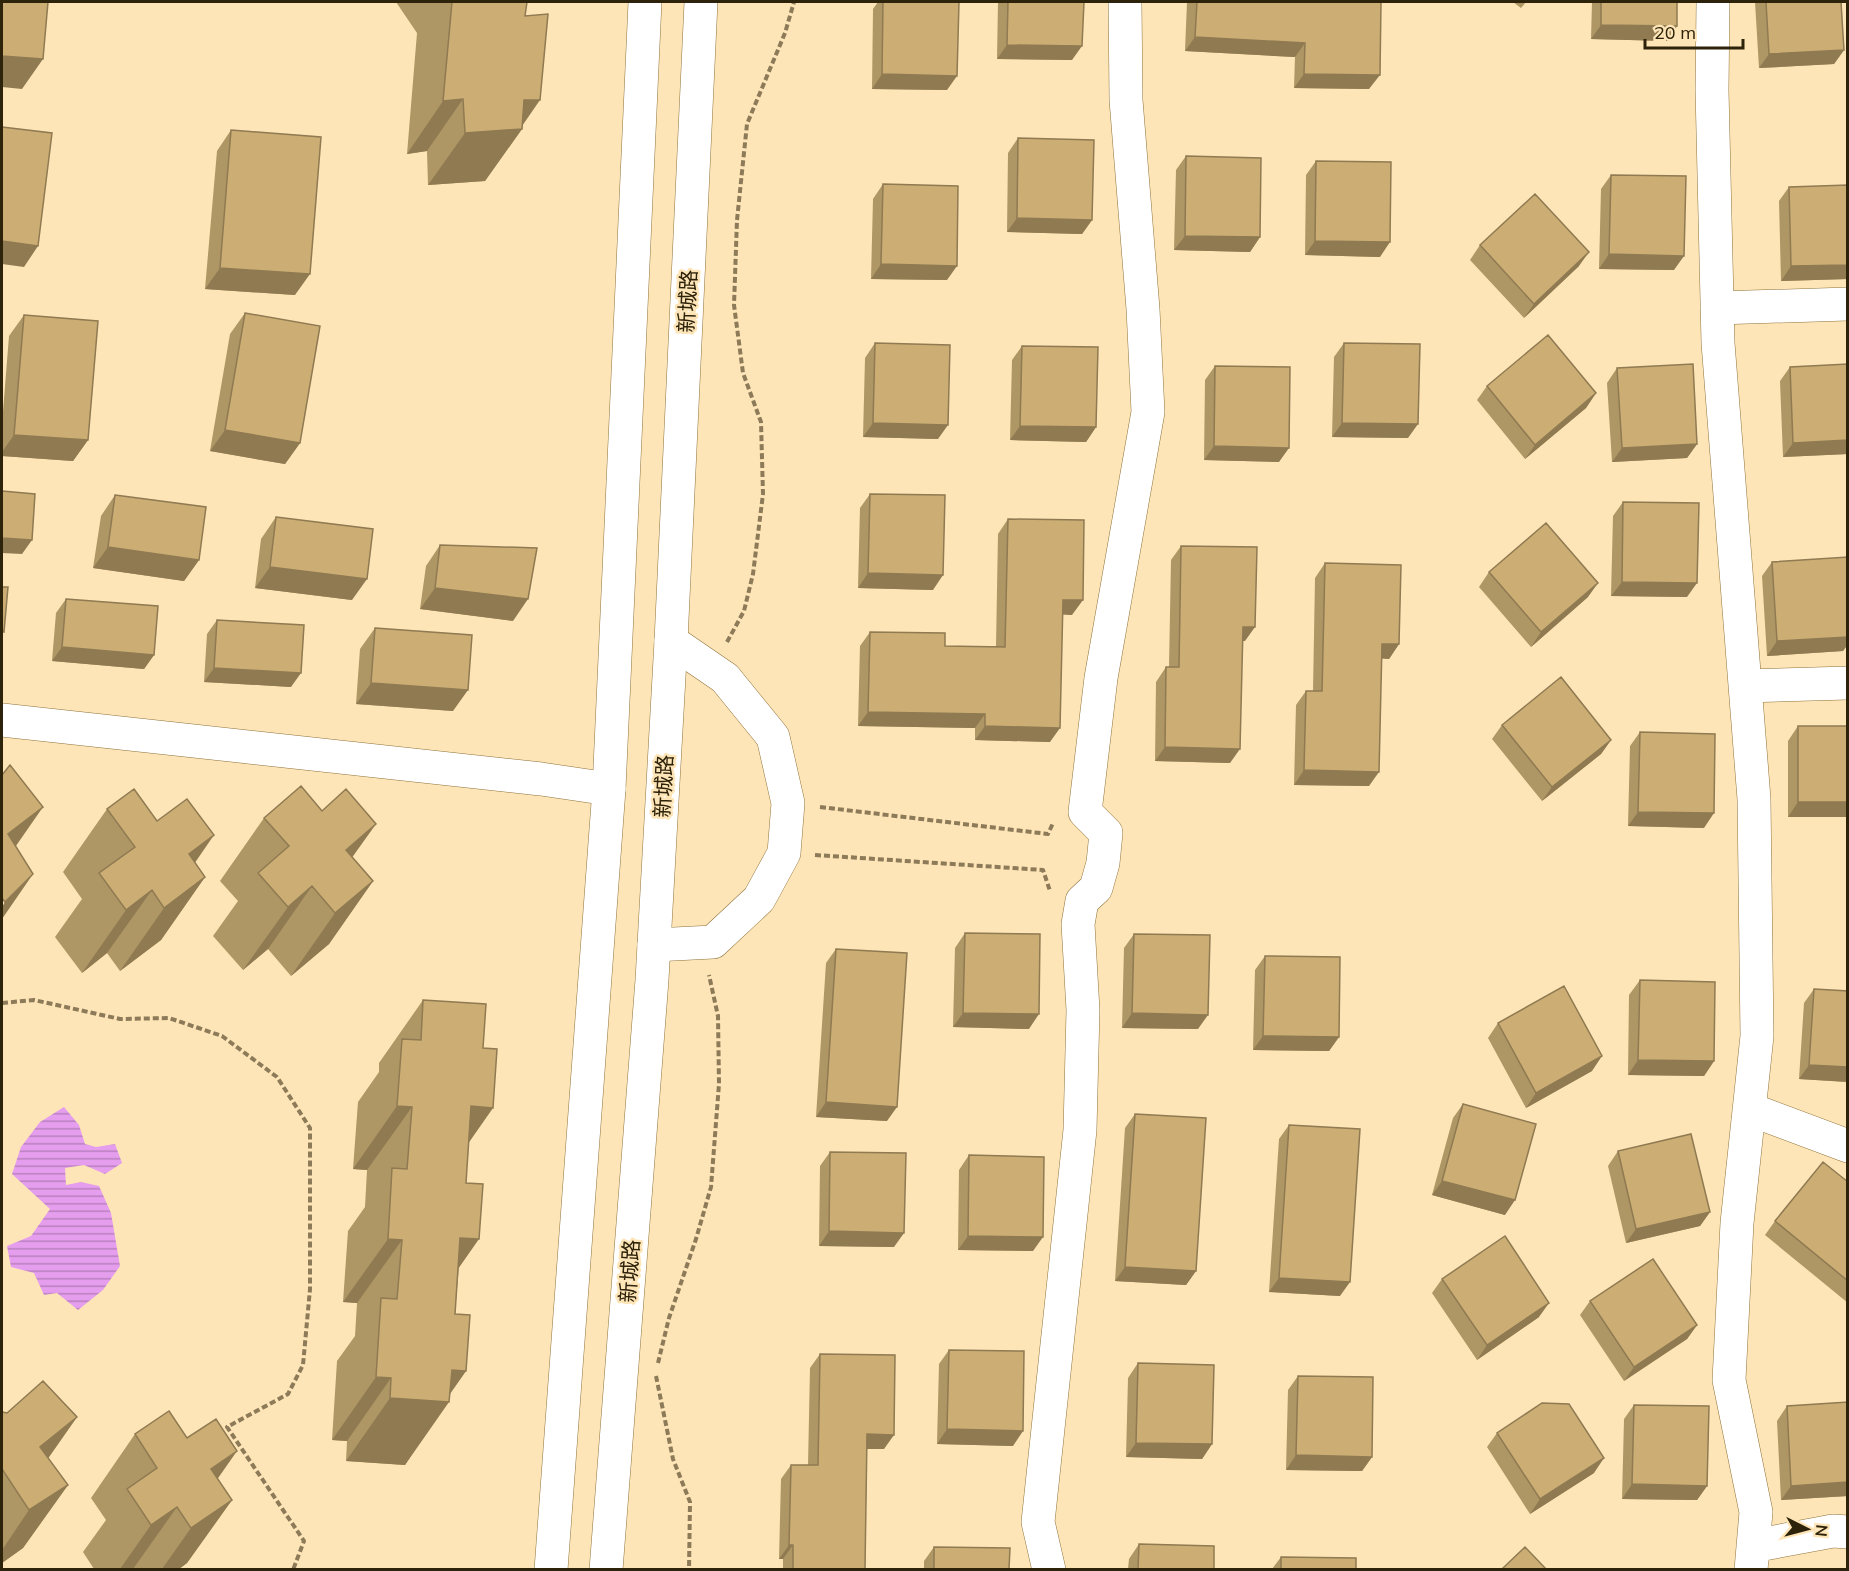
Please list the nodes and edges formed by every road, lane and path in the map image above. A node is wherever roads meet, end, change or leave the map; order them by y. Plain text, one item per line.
1 (645, 2) edge
2 (701, 2) edge
3 (794, 2) edge
4 (1125, 2) edge
5 (1713, 2) edge
6 (1848, 304) edge
7 (1717, 308) junction
8 (671, 641) junction
9 (712, 668) junction
10 (1848, 683) edge
11 (1745, 686) junction
12 (2, 720) edge
13 (609, 789) junction
14 (788, 803) junction
15 (1092, 819) junction
16 (784, 853) junction
17 (1088, 896) junction
18 (701, 942) junction
19 (654, 945) junction
20 (2, 1003) edge
21 (1749, 1109) junction
22 (1848, 1146) edge
23 (1038, 1522) junction
24 (1848, 1532) edge
25 (1752, 1558) edge
26 (293, 1569) edge
27 (551, 1569) edge
28 (606, 1569) edge
29 (689, 1569) edge
30 (1036, 1569) edge
31 (1049, 1569) edge

1 - 13 main road
2 - 8 main road, 新城路
3 - 9 path
4 - 15 main road
5 - 7 main road
6 - 7 main road
7 - 11 main road
8 - 9 main road
8 - 19 main road, 新城路
9 - 14 main road
10 - 11 main road
11 - 21 main road
12 - 13 main road
13 - 27 main road
14 - 15 path
14 - 16 main road
15 - 17 main road
16 - 17 path
16 - 18 main road
17 - 23 main road
18 - 19 main road
18 - 29 path
19 - 28 main road, 新城路
20 - 26 path
21 - 22 main road
21 - 25 main road
23 - 30 main road
23 - 31 main road
24 - 25 main road

